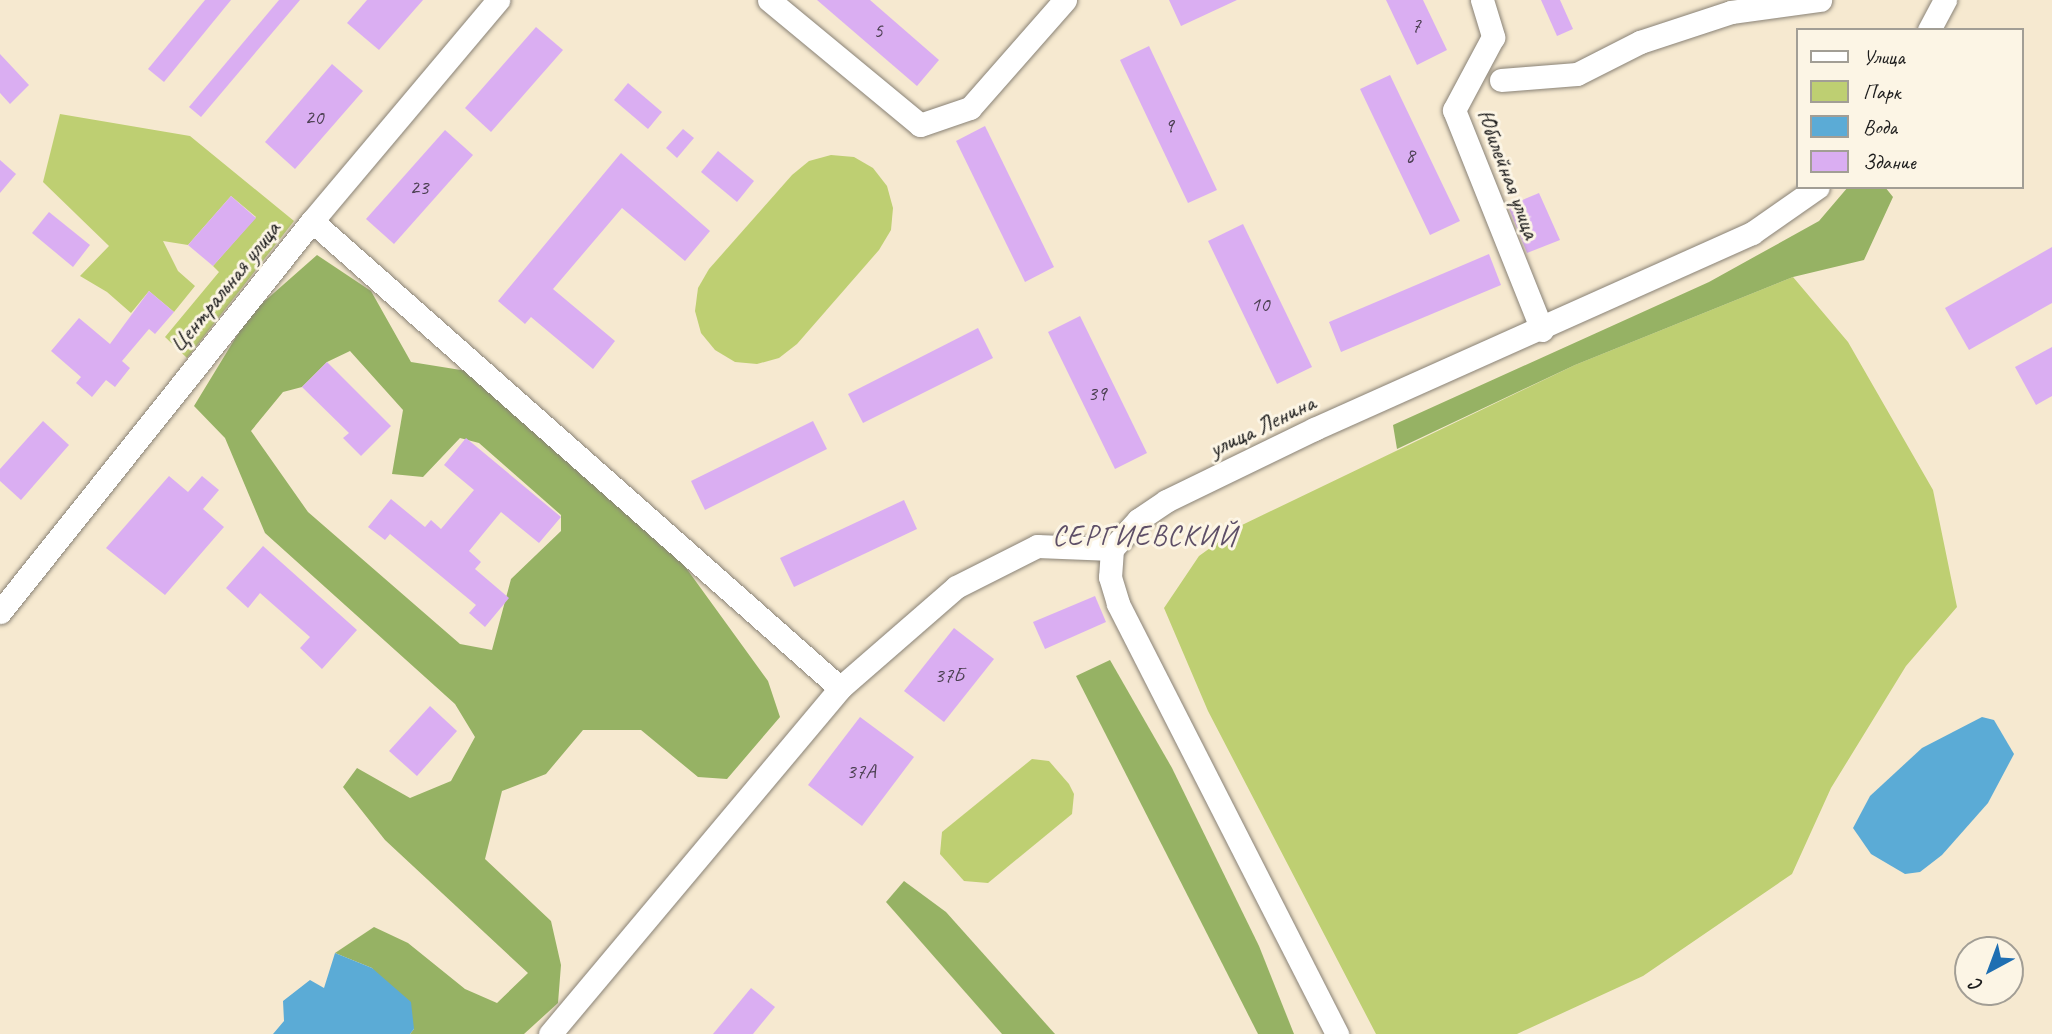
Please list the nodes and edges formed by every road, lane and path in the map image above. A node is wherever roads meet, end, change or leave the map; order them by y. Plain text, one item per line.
1 (498, 0) edge
2 (769, 0) edge
3 (1065, 0) edge
4 (1482, 0) edge
5 (1820, 0) edge
6 (1945, 0) edge
7 (1930, 28) edge
8 (1501, 80) dead end
9 (1815, 189) edge
10 (312, 221) junction
11 (1542, 330) junction
12 (1112, 549) junction
13 (0, 612) edge
14 (840, 688) junction
15 (550, 1034) edge
16 (1337, 1034) edge

1 - 10 street, Центральная улица
2 - 3 street
4 - 11 street, Юбилейная улица
5 - 8 street
6 - 7 street
9 - 11 street, улица Ленина
10 - 13 street, Центральная улица
10 - 14 street
11 - 12 street, улица Ленина
12 - 14 street
12 - 16 street
14 - 15 street

